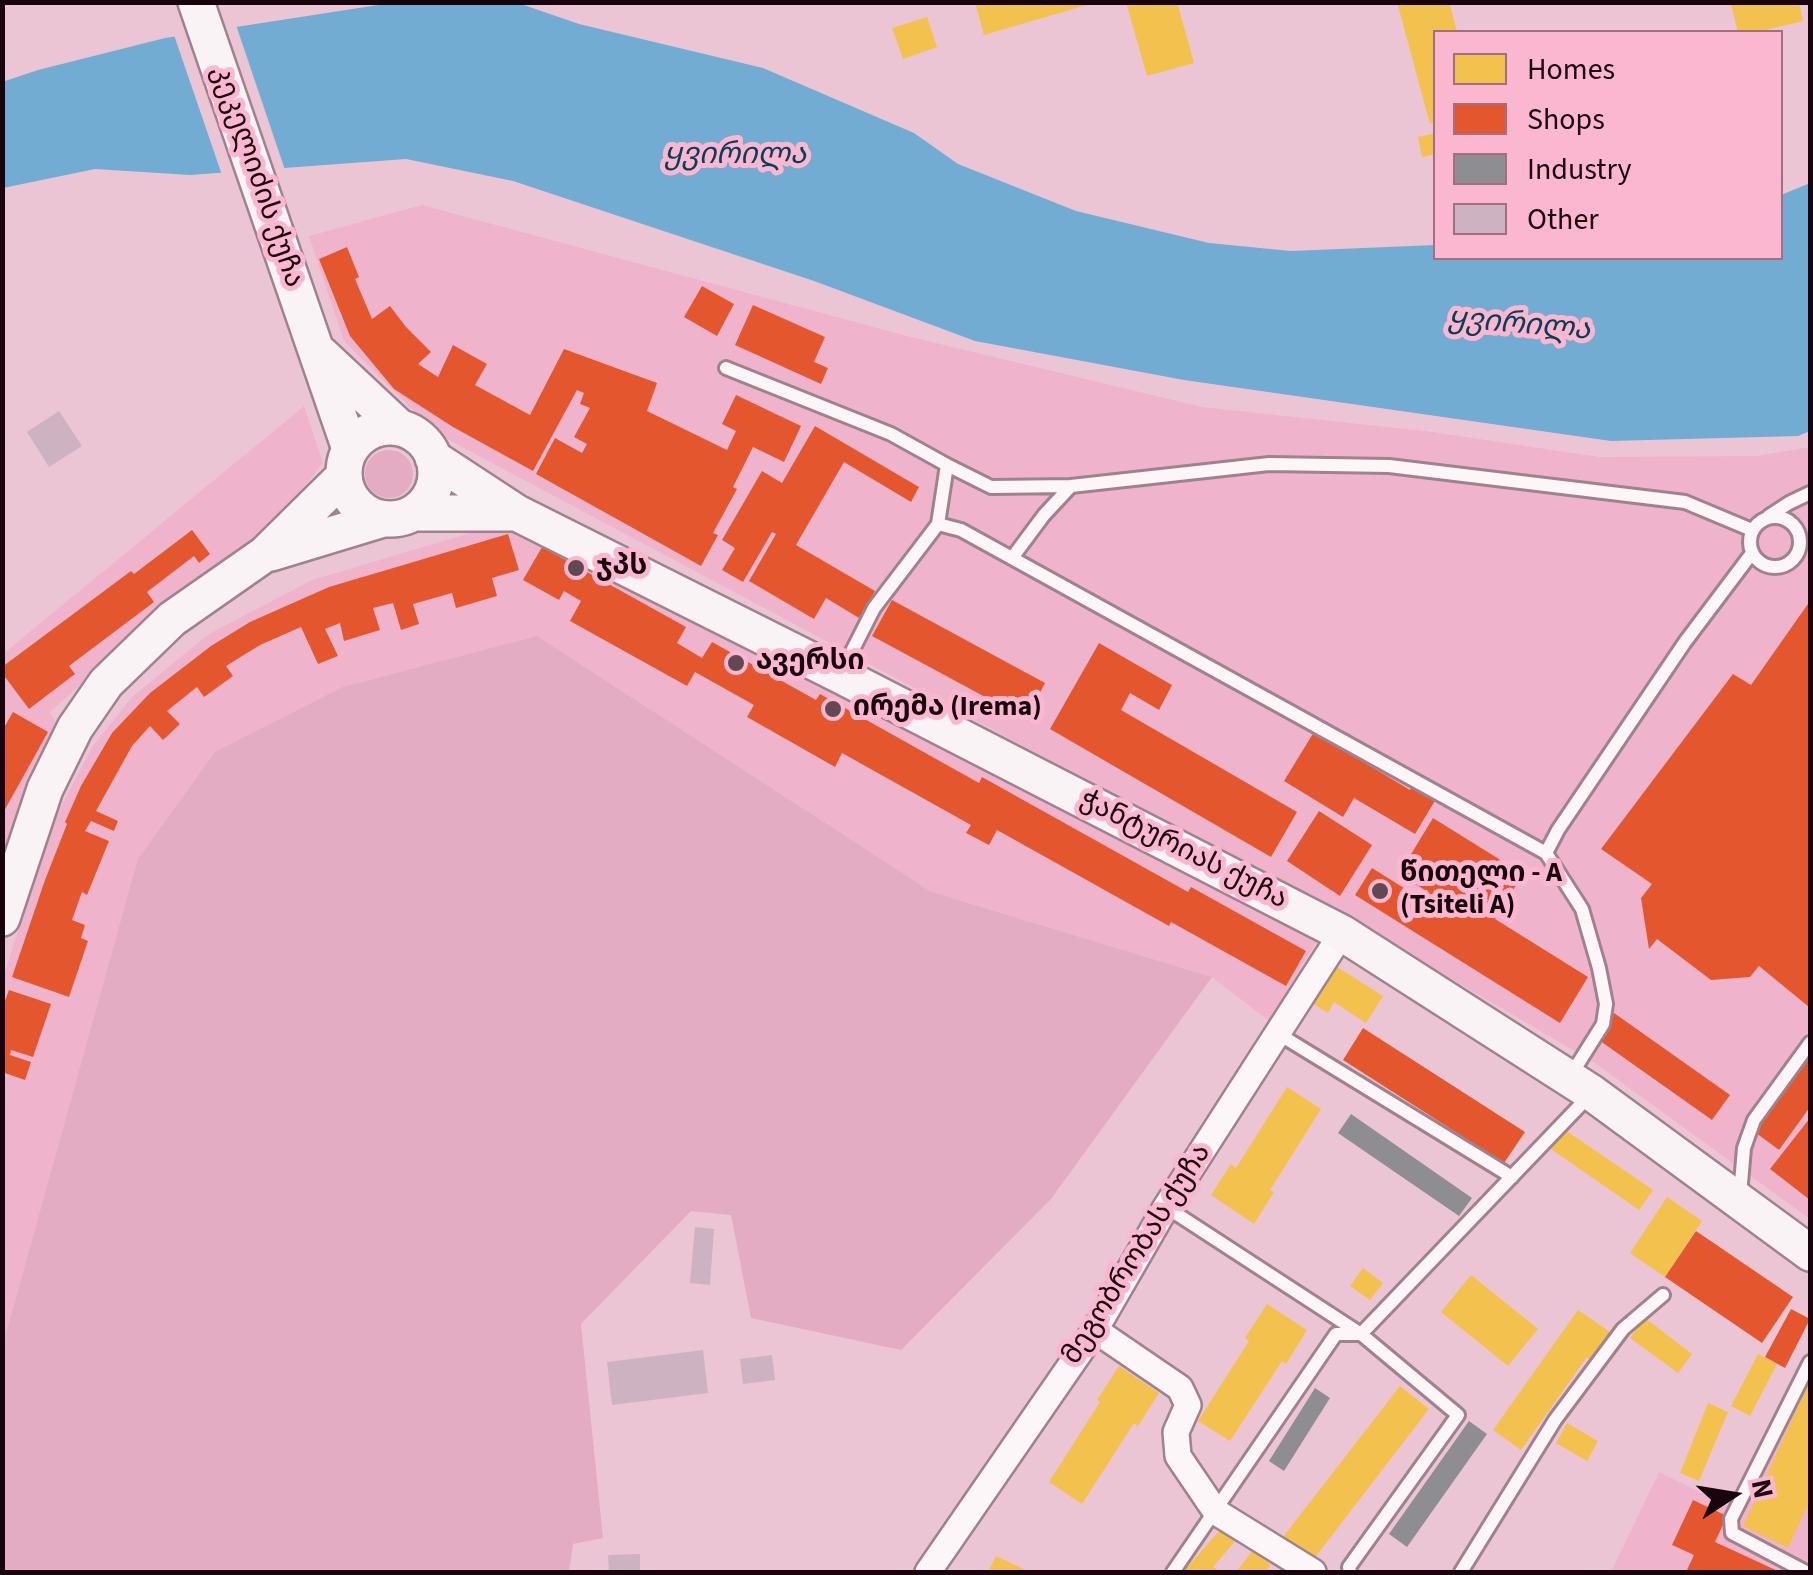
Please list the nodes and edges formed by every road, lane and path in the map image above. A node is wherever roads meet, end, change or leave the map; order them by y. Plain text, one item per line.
1 (197, 3) edge
2 (316, 350) junction
3 (726, 368) dead end
4 (400, 428) junction
5 (433, 458) junction
6 (347, 463) junction
7 (947, 465) junction
8 (1070, 486) junction
9 (1810, 493) edge
10 (517, 513) junction
11 (399, 516) junction
12 (1765, 518) junction
13 (938, 524) junction
14 (1752, 530) junction
15 (1805, 540) edge
16 (266, 554) junction
17 (1752, 554) junction
18 (1012, 558) junction
19 (840, 675) junction
20 (1546, 853) junction
21 (2, 918) edge
22 (1342, 933) junction
23 (1276, 1033) junction
24 (1810, 1043) edge
25 (1580, 1086) junction
26 (1512, 1177) junction
27 (1739, 1201) junction
28 (1166, 1207) junction
29 (1810, 1253) edge
30 (1663, 1295) dead end
31 (1095, 1330) junction
32 (1361, 1334) junction
33 (1810, 1362) edge
34 (1216, 1512) junction
35 (928, 1572) edge
36 (1172, 1572) edge
37 (1312, 1572) edge
38 (1350, 1572) edge
39 (1461, 1572) edge
40 (1806, 1572) edge

1 - 2 street, კეკელიძის ქუჩა
2 - 4 street, კეკელიძის ქუჩა
2 - 6 street, კეკელიძის ქუჩა
3 - 7 lane
4 - 5 street
4 - 6 street
5 - 10 street, ჭანტურიას ქუჩა
5 - 11 street
6 - 11 street
6 - 16 street
7 - 8 lane
7 - 13 lane
8 - 14 lane
8 - 18 lane
9 - 12 lane
10 - 11 street, ჭანტურიას ქუჩა
10 - 19 street, ჭანტურიას ქუჩა
11 - 16 street, ჭანტურიას ქუჩა
12 - 14 lane
12 - 15 lane
13 - 18 lane
13 - 19 lane
14 - 17 lane
15 - 17 lane
16 - 21 street
17 - 20 lane
18 - 20 lane
19 - 22 street, ჭანტურიას ქუჩა
20 - 25 lane
22 - 23 street, მეგობრობას ქუჩა
22 - 25 street, ჭანტურიას ქუჩა
23 - 26 lane
23 - 28 street, მეგობრობას ქუჩა
24 - 27 lane
25 - 26 lane
25 - 27 street, ჭანტურიას ქუჩა
26 - 32 lane
27 - 29 street, ჭანტურიას ქუჩა
28 - 31 street, მეგობრობას ქუჩა
28 - 32 lane
30 - 39 lane
31 - 34 street
31 - 35 street, მეგობრობას ქუჩა
32 - 34 lane
32 - 38 lane
33 - 40 lane
34 - 36 lane
34 - 37 street

